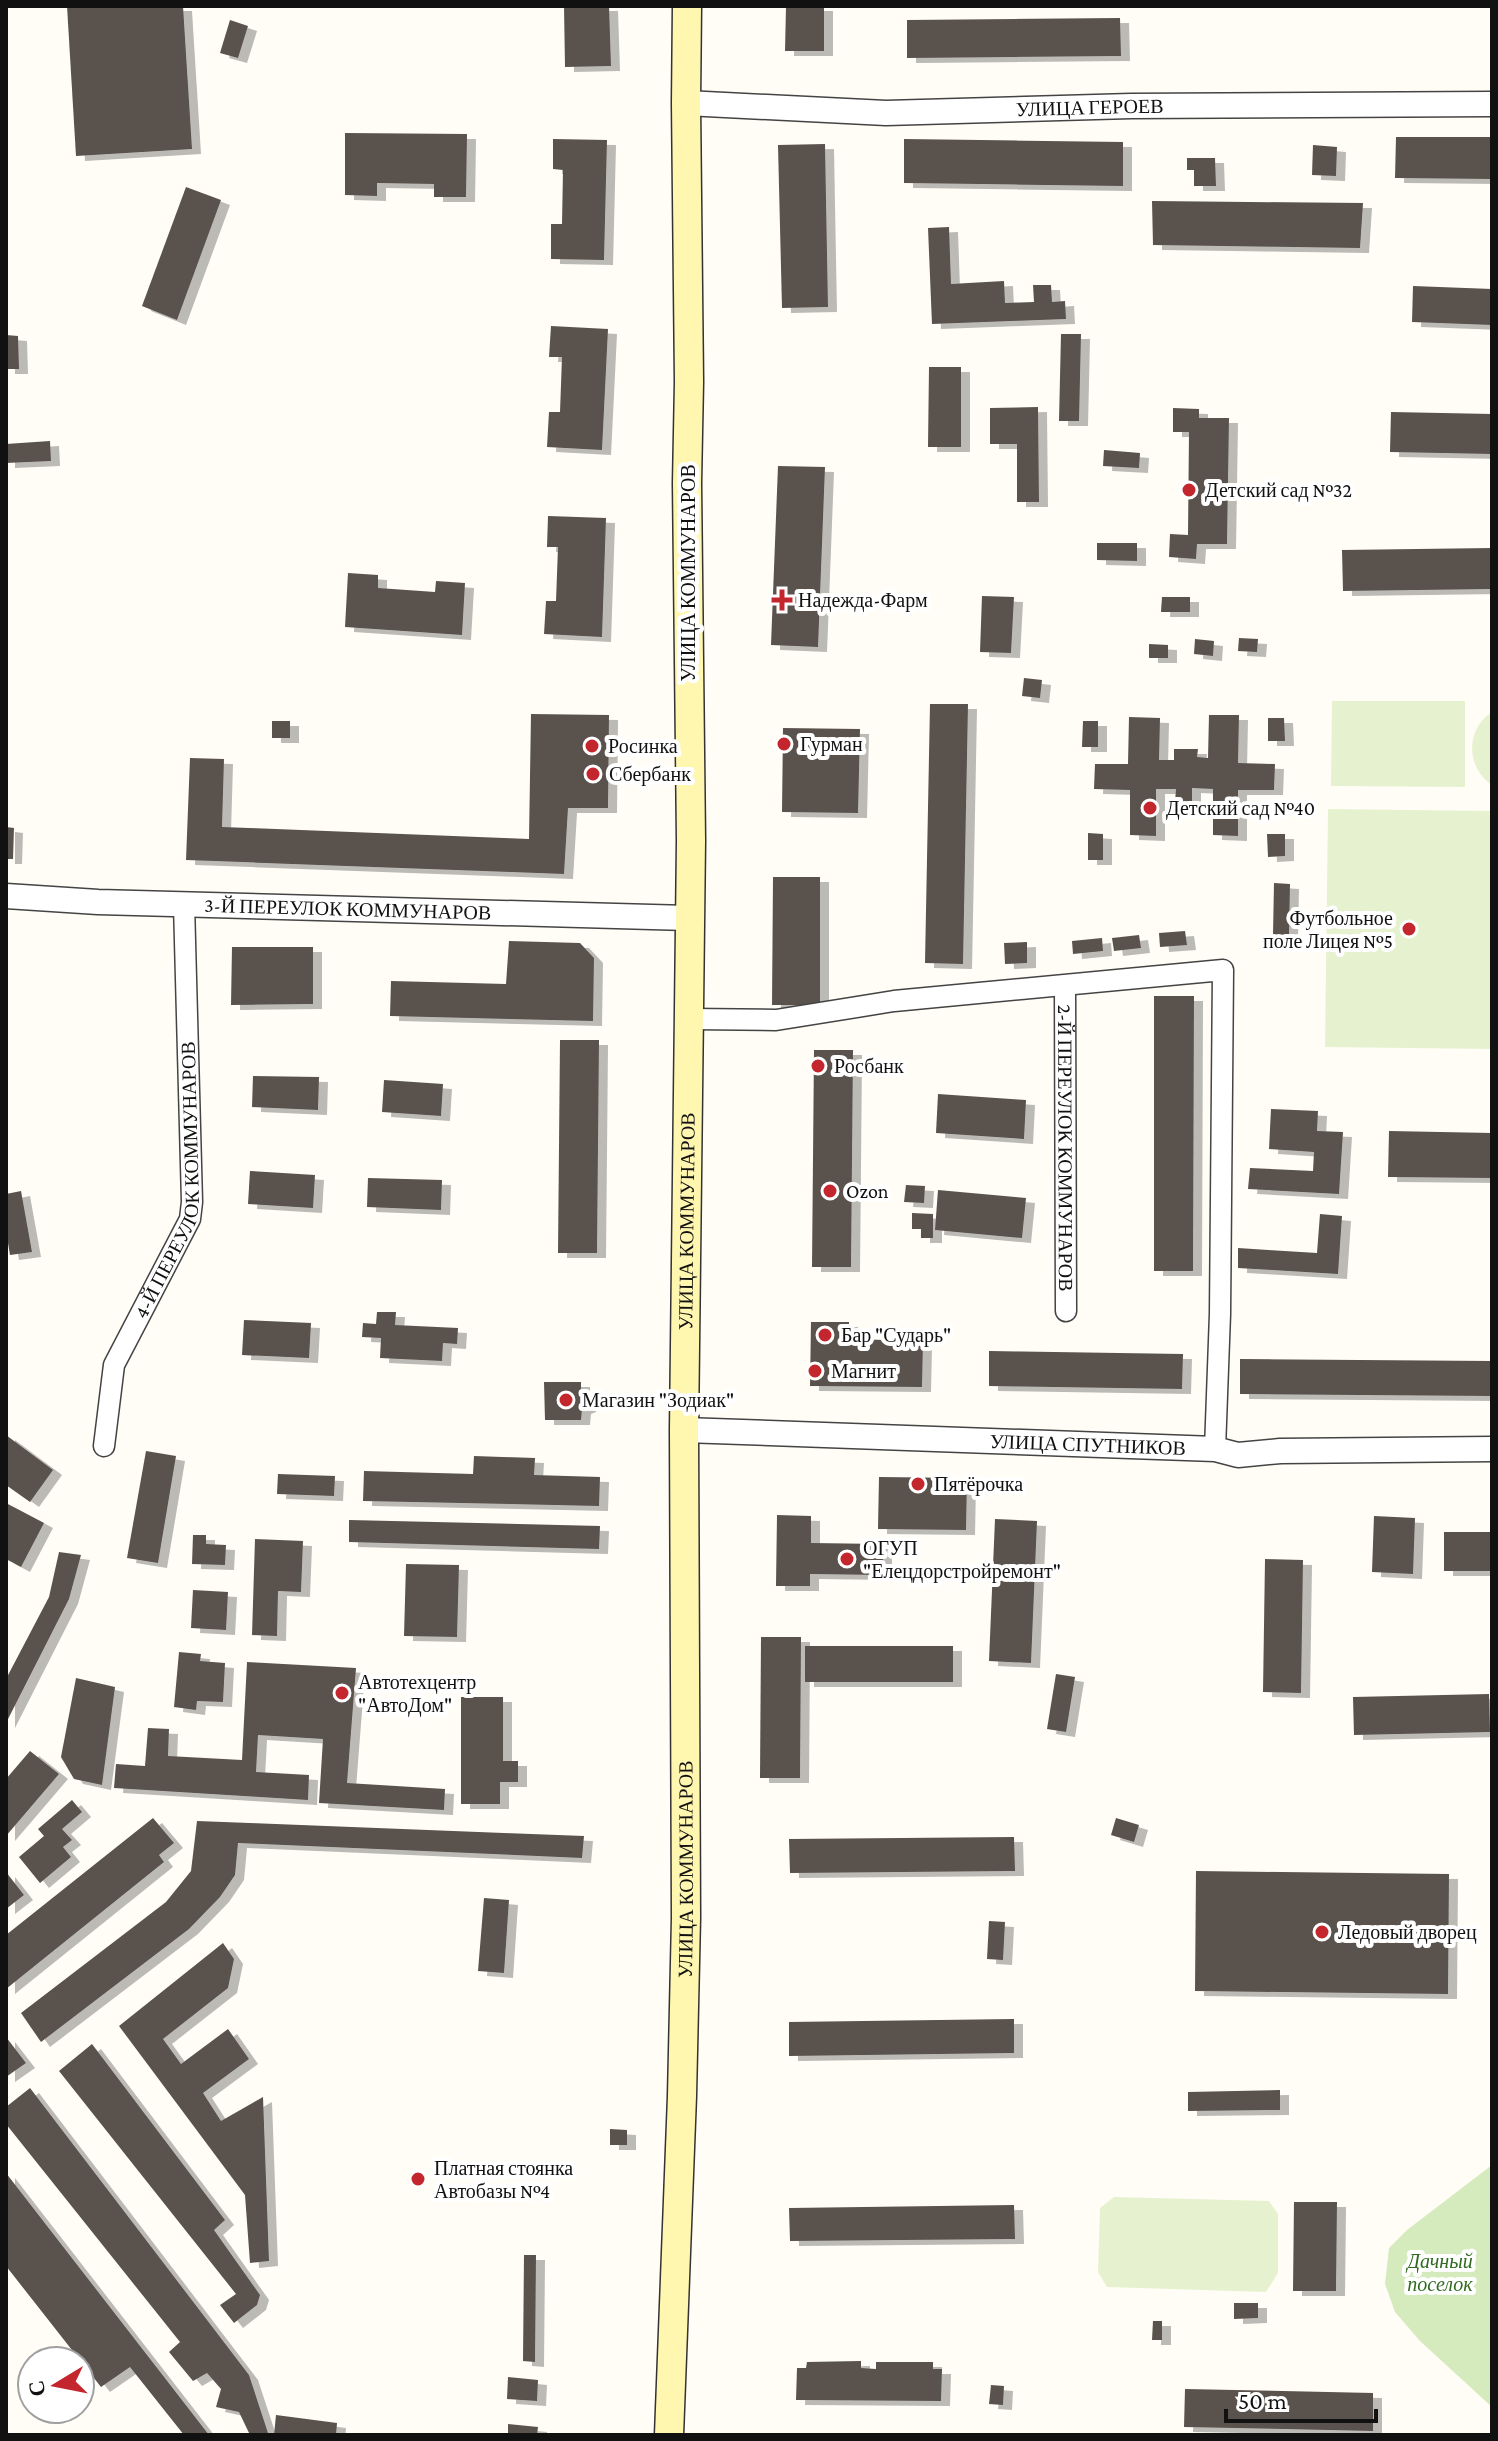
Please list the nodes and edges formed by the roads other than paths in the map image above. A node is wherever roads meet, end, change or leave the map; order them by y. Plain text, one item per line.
1 (687, 6) edge
2 (686, 103) junction
3 (1492, 104) edge
4 (6, 896) edge
5 (184, 904) junction
6 (688, 918) junction
7 (1065, 986) junction
8 (690, 1019) junction
9 (1066, 1311) dead end
10 (684, 1430) junction
11 (104, 1446) dead end
12 (1215, 1449) junction
13 (1492, 1449) edge
14 (669, 2435) edge

1 - 2 main road, УЛИЦА КОММУНАРОВ
2 - 3 street, УЛИЦА ГЕРОЕВ
2 - 6 main road, УЛИЦА КОММУНАРОВ
4 - 5 street, 3-Й ПЕРЕУЛОК КОММУНАРОВ
5 - 6 street, 3-Й ПЕРЕУЛОК КОММУНАРОВ
5 - 11 street, 4-Й ПЕРЕУЛОК КОММУНАРОВ
6 - 8 main road, УЛИЦА КОММУНАРОВ
7 - 8 street
7 - 9 street, 2-Й ПЕРЕУЛОК КОММУНАРОВ
7 - 12 street
8 - 10 main road, УЛИЦА КОММУНАРОВ
10 - 12 street, УЛИЦА СПУТНИКОВ
10 - 14 main road, УЛИЦА КОММУНАРОВ
12 - 13 street, УЛИЦА СПУТНИКОВ

